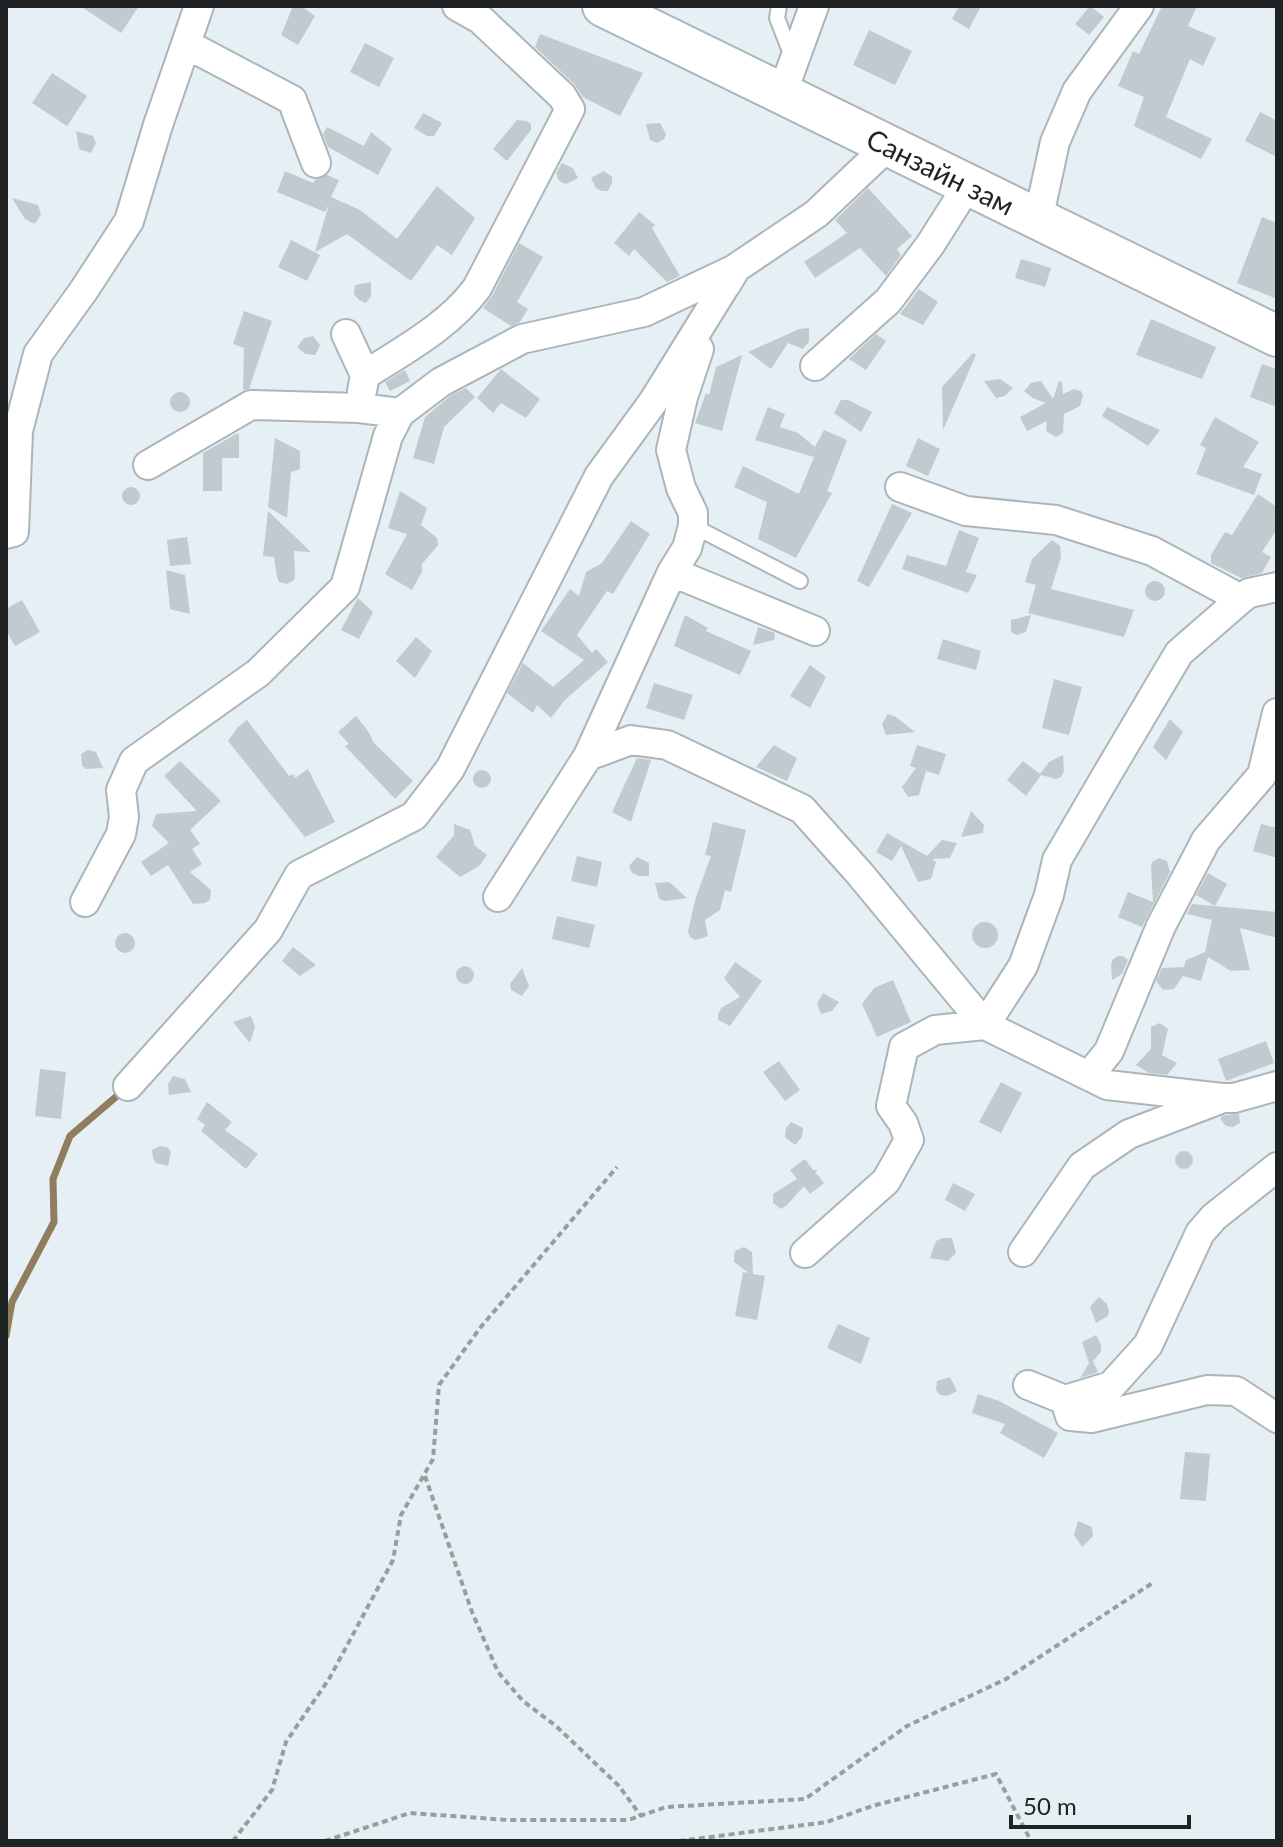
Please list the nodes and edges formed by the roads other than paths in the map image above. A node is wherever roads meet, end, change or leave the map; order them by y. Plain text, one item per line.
1 (199, 6) edge
2 (457, 6) edge
3 (603, 6) edge
4 (779, 6) edge
5 (814, 6) edge
6 (1139, 6) edge
7 (186, 44) junction
8 (788, 77) junction
9 (888, 146) junction
10 (316, 163) dead end
11 (968, 185) junction
12 (1038, 220) junction
13 (736, 268) junction
14 (346, 334) dead end
15 (1277, 336) edge
16 (815, 366) dead end
17 (365, 375) junction
18 (359, 408) junction
19 (400, 413) junction
20 (148, 465) dead end
21 (900, 487) dead end
22 (11, 495) edge
23 (693, 526) junction
24 (6, 534) edge
25 (672, 572) junction
26 (800, 581) dead end
27 (1277, 587) edge
28 (1241, 599) junction
29 (815, 631) dead end
30 (1277, 713) edge
31 (588, 756) junction
32 (498, 897) dead end
33 (85, 902) dead end
34 (985, 1025) junction
35 (1089, 1076) junction
36 (128, 1086) dead end
37 (1277, 1086) edge
38 (1222, 1098) junction
39 (1277, 1167) edge
40 (1023, 1252) dead end
41 (805, 1253) dead end
42 (1028, 1385) dead end
43 (1065, 1400) junction
44 (1277, 1418) edge

1 - 7 street
2 - 17 street
3 - 8 main road, Санзайн зам
4 - 8 lane
5 - 8 street
6 - 12 street
7 - 10 street
7 - 22 street
8 - 9 main road, Санзайн зам
9 - 11 main road, Санзайн зам
9 - 13 street
11 - 12 main road, Санзайн зам
11 - 16 street
12 - 15 main road, Санзайн зам
13 - 19 street
13 - 23 street
13 - 36 street
14 - 17 street
17 - 18 street
18 - 19 street
18 - 20 street
19 - 33 street
21 - 28 street
22 - 24 street
23 - 25 street
23 - 26 lane
25 - 29 street
25 - 31 street
27 - 28 street
28 - 34 street
30 - 35 street
31 - 32 street
31 - 34 street
34 - 35 street
34 - 41 street
35 - 38 street
37 - 38 street
38 - 40 street
39 - 43 street
42 - 43 street
43 - 44 street

